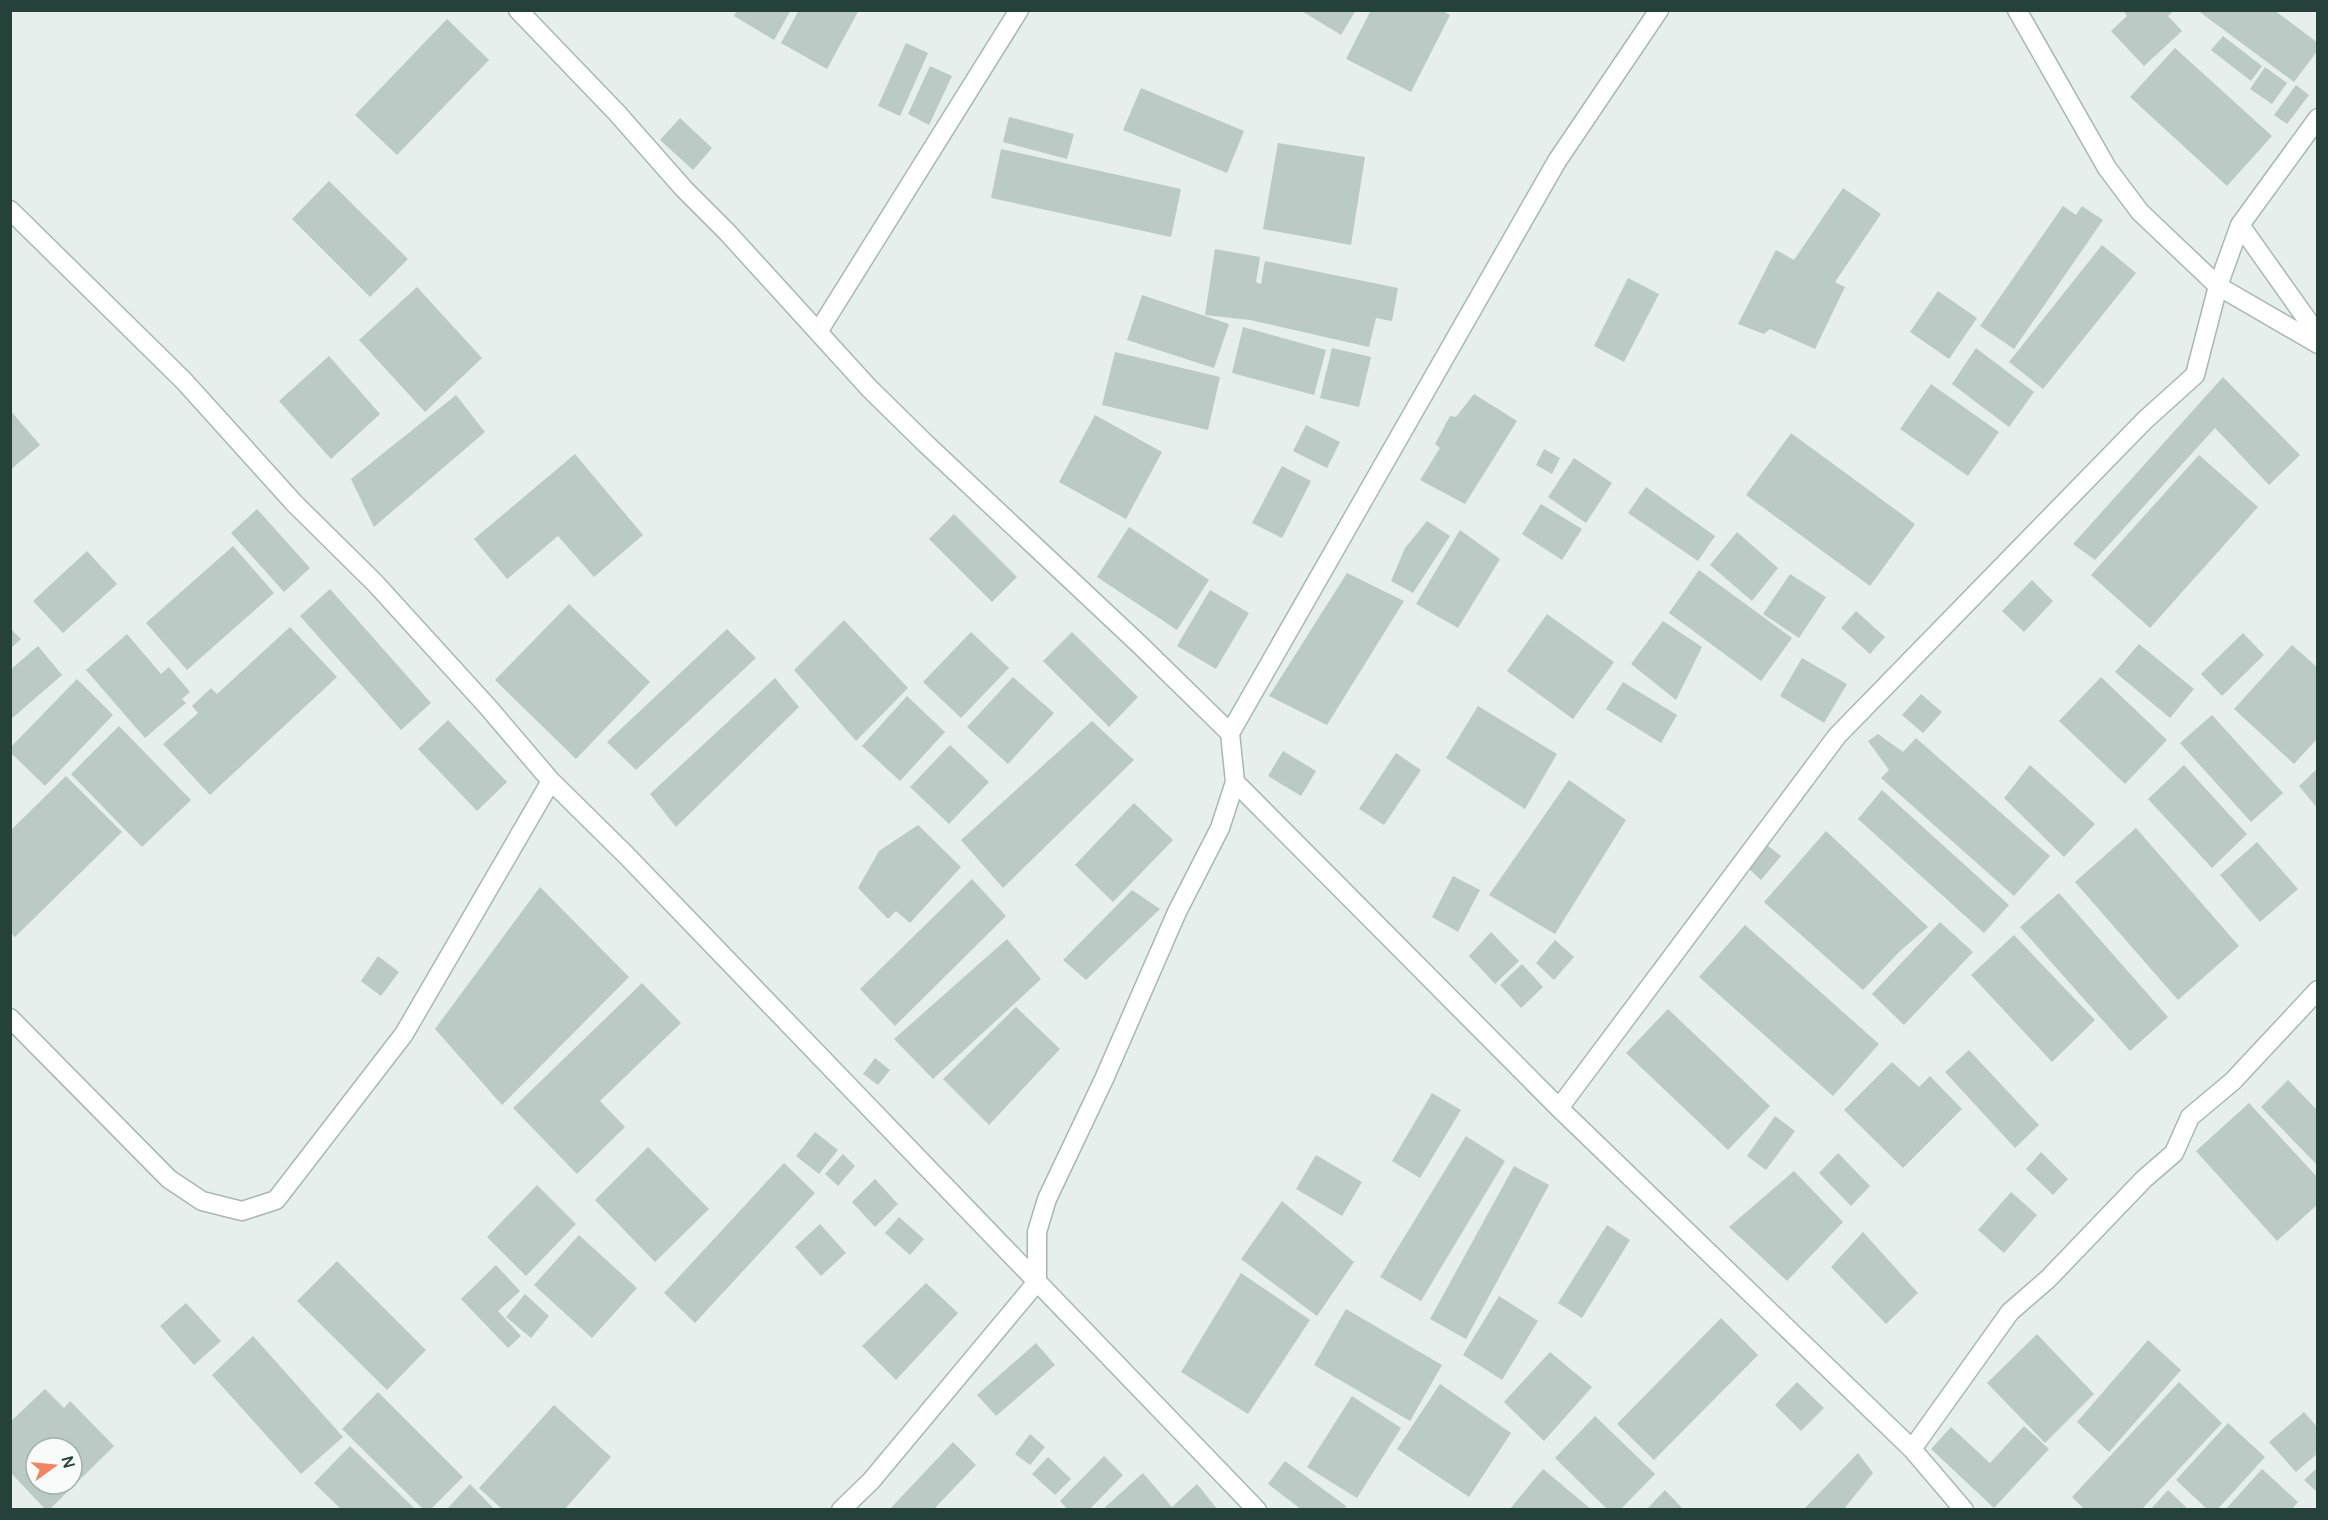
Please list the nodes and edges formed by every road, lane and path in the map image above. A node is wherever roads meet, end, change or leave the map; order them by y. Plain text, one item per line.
1 (518, 10) edge
2 (1019, 10) edge
3 (1659, 10) edge
4 (2017, 10) edge
5 (2318, 118) edge
6 (10, 210) edge
7 (2240, 225) junction
8 (2218, 286) junction
9 (818, 332) junction
10 (2318, 335) edge
11 (2318, 344) edge
12 (1230, 733) junction
13 (551, 781) junction
14 (1235, 782) junction
15 (2318, 990) edge
16 (10, 1018) edge
17 (1559, 1108) junction
18 (1037, 1282) junction
19 (1912, 1449) junction
20 (841, 1509) edge
21 (1257, 1509) edge
22 (1964, 1509) edge

1 - 9 street
2 - 9 street
3 - 12 street
4 - 8 street
5 - 7 street
6 - 13 street
7 - 8 street
7 - 10 street
8 - 11 street
8 - 17 street
9 - 12 street
12 - 14 street
13 - 16 street
13 - 18 street
14 - 17 street
14 - 18 street
15 - 19 street
17 - 19 street
18 - 20 street
18 - 21 street
19 - 22 street

